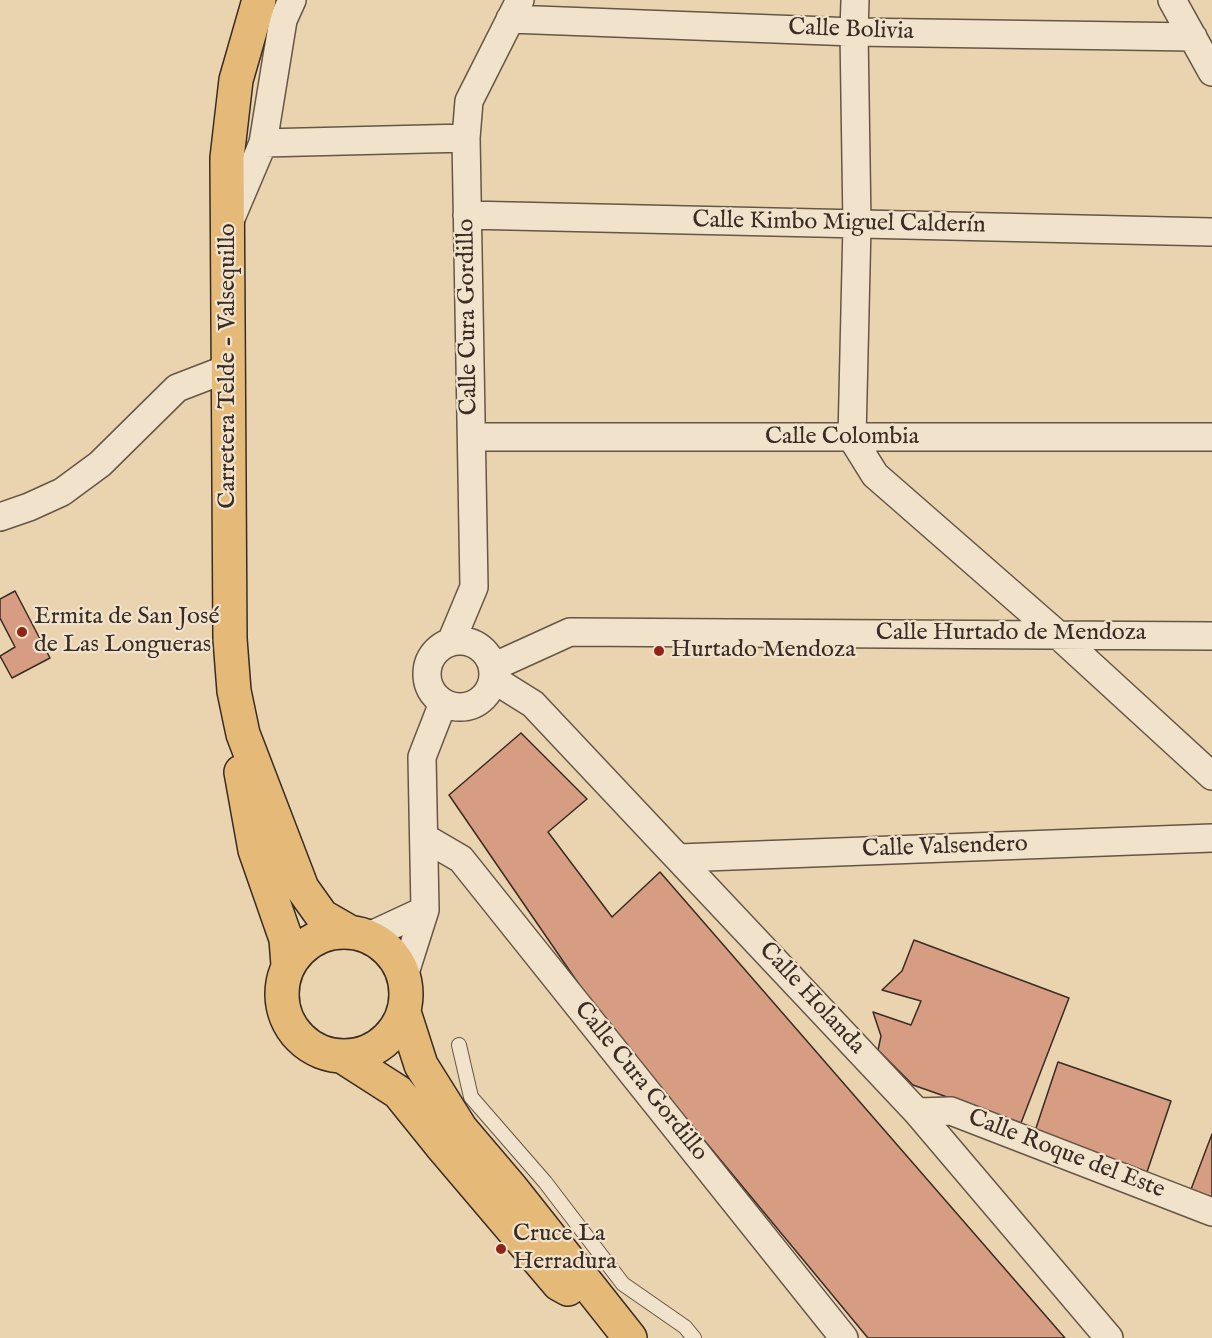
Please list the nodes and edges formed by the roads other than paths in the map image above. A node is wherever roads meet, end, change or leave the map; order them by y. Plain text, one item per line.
1 (260, 0) edge
2 (291, 0) edge
3 (855, 0) edge
4 (1172, 0) edge
5 (515, 10) edge
6 (854, 32) junction
7 (1193, 37) junction
8 (1212, 72) edge
9 (466, 138) junction
10 (263, 143) junction
11 (467, 215) junction
12 (229, 224) junction
13 (857, 225) junction
14 (1212, 232) edge
15 (229, 368) junction
16 (472, 437) junction
17 (1212, 437) edge
18 (852, 438) junction
19 (0, 517) edge
20 (1057, 634) junction
21 (1212, 636) edge
22 (451, 642) junction
23 (493, 673) junction
24 (443, 702) junction
25 (243, 734) junction
26 (1212, 776) edge
27 (425, 838) junction
28 (1212, 838) edge
29 (679, 858) junction
30 (425, 910) junction
31 (359, 934) junction
32 (288, 965) junction
33 (404, 976) junction
34 (404, 1012) junction
35 (459, 1045) dead end
36 (345, 1058) junction
37 (917, 1112) junction
38 (529, 1186) junction
39 (1212, 1212) edge
40 (621, 1326) edge
41 (694, 1338) edge
42 (844, 1338) edge
43 (1109, 1338) edge

1 - 12 main road, Carretera Telde - Valsequillo
2 - 10 street
3 - 6 street
4 - 7 street
5 - 6 street, Calle Bolivia
5 - 9 street, Calle Cura Gordillo
6 - 7 street, Calle Bolivia
6 - 13 street
7 - 8 street
9 - 10 street
9 - 11 street, Calle Cura Gordillo
10 - 12 street
11 - 13 street, Calle Kimbo Miguel Calderín
11 - 16 street, Calle Cura Gordillo
12 - 15 main road, Carretera Telde - Valsequillo
13 - 14 street, Calle Kimbo Miguel Calderín
13 - 18 street
15 - 19 street
15 - 25 main road, Carretera Telde - Valsequillo
16 - 18 street, Calle Colombia
16 - 22 street, Calle Cura Gordillo
17 - 18 street, Calle Colombia
18 - 20 street
20 - 21 street, Calle Hurtado de Mendoza
20 - 23 street, Calle Hurtado de Mendoza
20 - 26 street
22 - 23 street
22 - 24 street
23 - 24 street
23 - 29 street, Calle Holanda
24 - 27 street
25 - 31 main road, Carretera Telde - Valsequillo
25 - 32 main road, Carretera Telde - Valsequillo
27 - 30 street
27 - 42 street, Calle Cura Gordillo
28 - 29 street, Calle Valsendero
29 - 37 street, Calle Holanda
30 - 31 street
30 - 33 street
31 - 32 main road
31 - 33 main road
32 - 36 main road
33 - 34 main road
34 - 36 main road
34 - 38 main road
35 - 38 lane
36 - 40 main road
37 - 39 street, Calle Roque del Este
37 - 43 street, Calle Holanda
38 - 40 main road
38 - 41 lane

